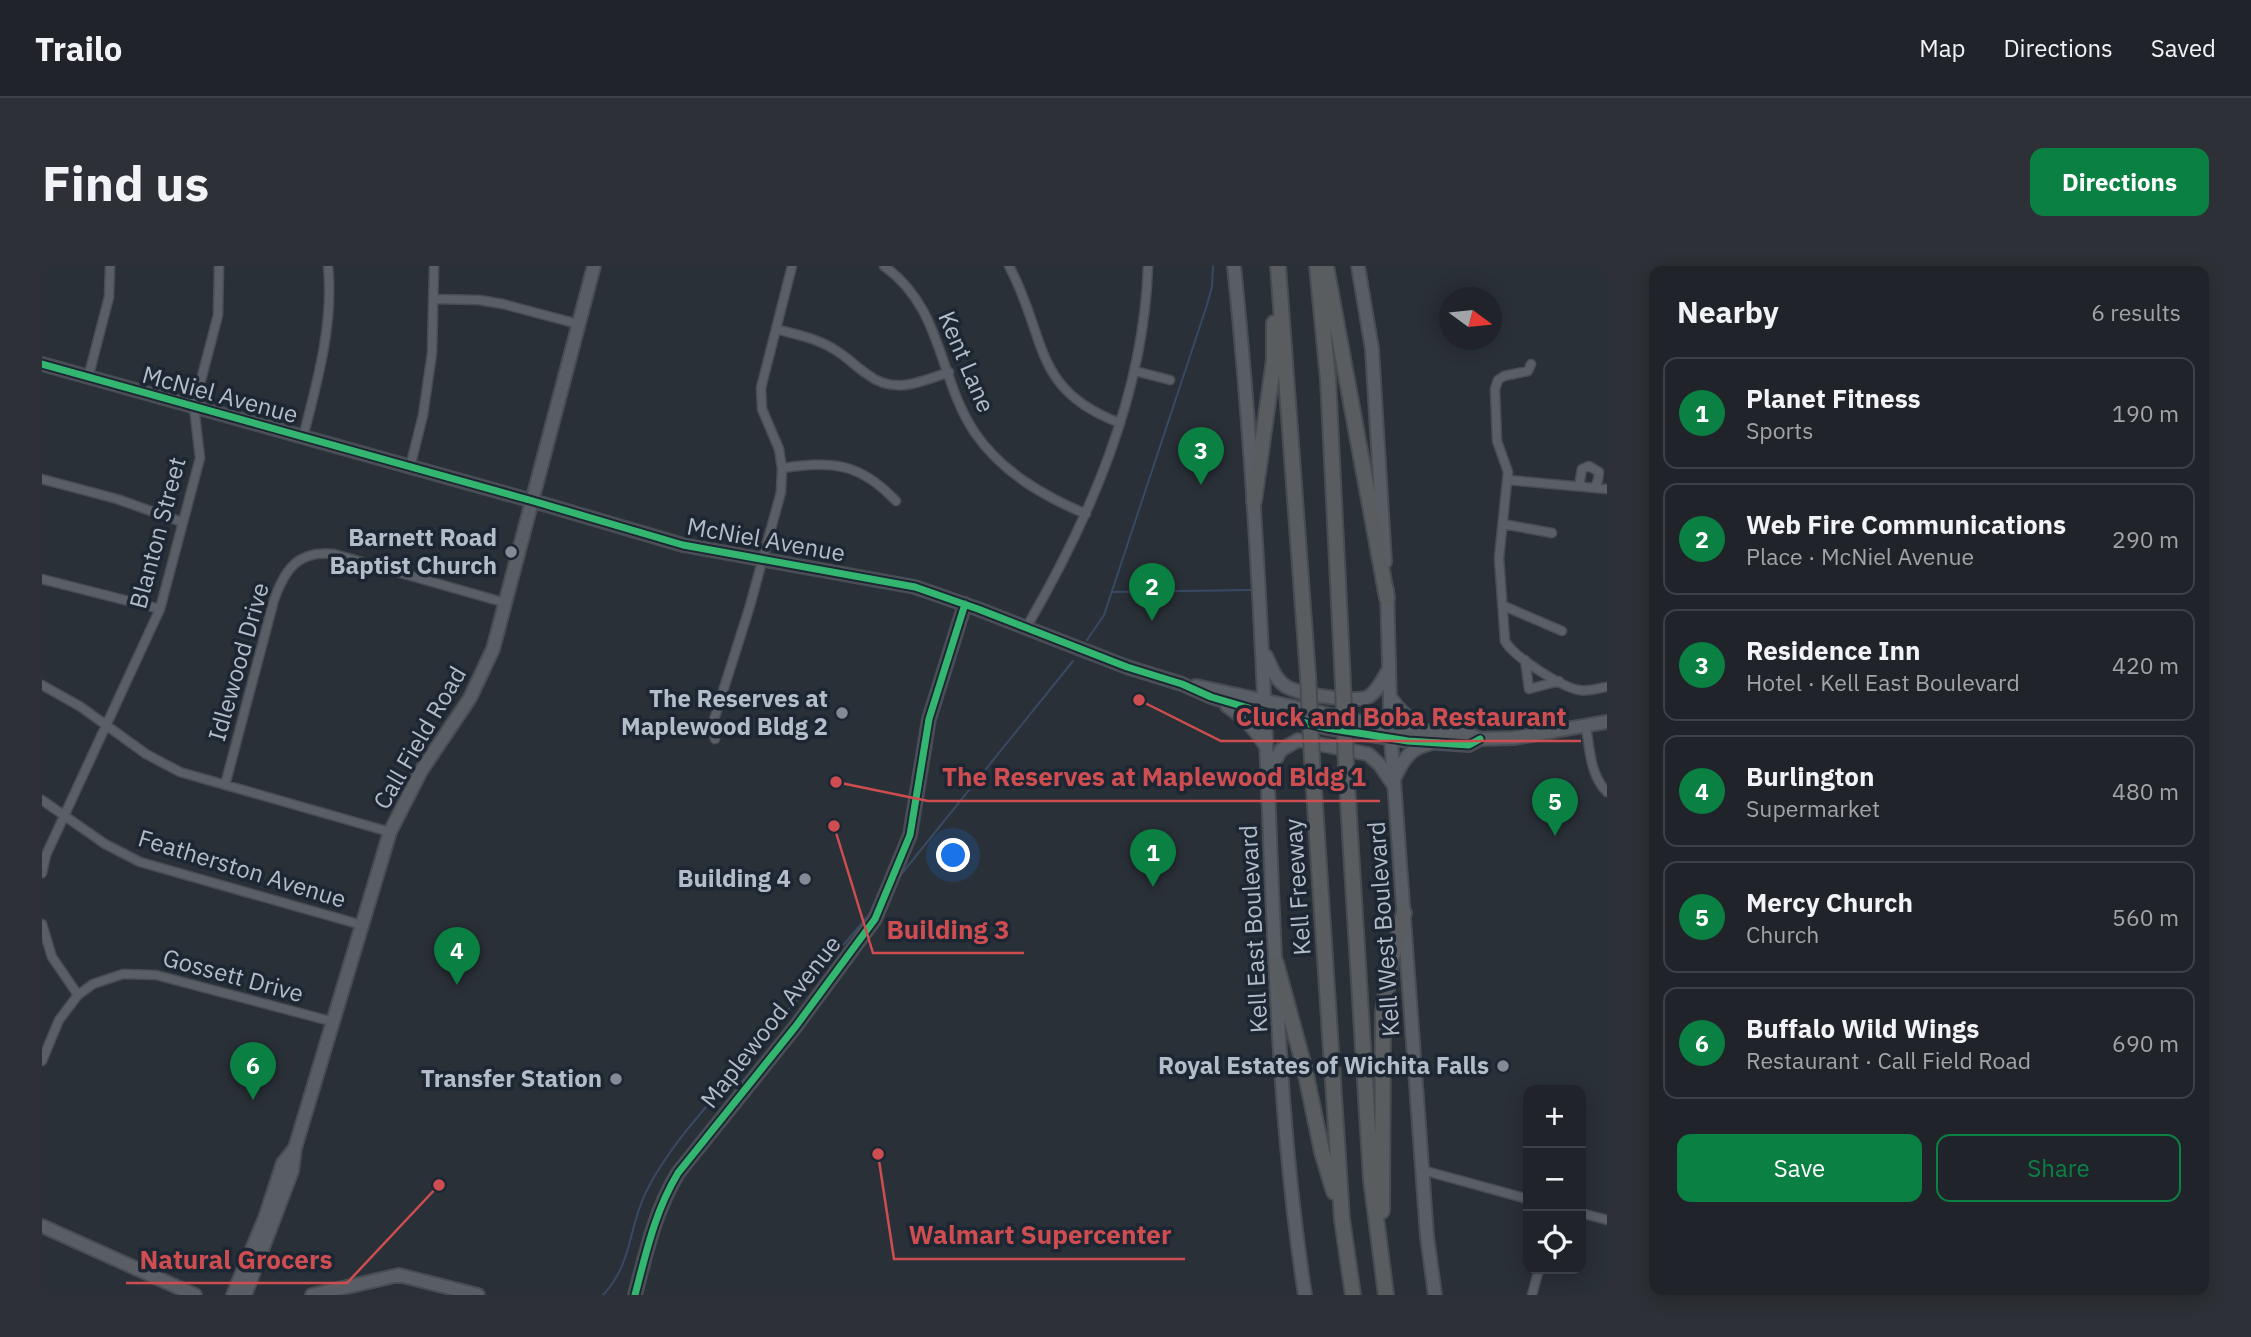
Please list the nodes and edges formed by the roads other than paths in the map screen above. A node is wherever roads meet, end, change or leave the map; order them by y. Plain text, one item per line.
1 (110, 266) edge
2 (219, 266) edge
3 (328, 266) edge
4 (434, 266) edge
5 (594, 266) edge
6 (792, 266) edge
7 (884, 266) edge
8 (1009, 266) edge
9 (1148, 266) edge
10 (1234, 266) edge
11 (1276, 266) edge
12 (1317, 266) edge
13 (1326, 266) edge
14 (1358, 266) edge
15 (434, 299) junction
16 (578, 324) junction
17 (776, 329) junction
18 (42, 364) edge
19 (1531, 364) dead end
20 (1135, 371) junction
21 (949, 372) junction
22 (88, 378) junction
23 (1170, 380) dead end
24 (194, 407) junction
25 (1119, 423) junction
26 (303, 438) junction
27 (410, 467) junction
28 (782, 468) junction
29 (42, 479) edge
30 (1508, 480) junction
31 (1579, 486) junction
32 (1594, 488) junction
33 (1607, 489) edge
34 (896, 500) dead end
35 (533, 501) junction
36 (1254, 501) junction
37 (1086, 514) junction
38 (183, 522) junction
39 (1503, 524) junction
40 (1552, 533) dead end
41 (762, 561) junction
42 (42, 579) edge
43 (1387, 598) junction
44 (506, 603) junction
45 (965, 604) junction
46 (1504, 606) junction
47 (160, 610) junction
48 (1026, 628) junction
49 (1562, 631) dead end
50 (1262, 646) junction
51 (1525, 660) junction
52 (1263, 664) junction
53 (1389, 669) junction
54 (1559, 681) junction
55 (1182, 684) junction
56 (42, 685) edge
57 (1607, 687) edge
58 (1238, 693) junction
59 (1390, 696) junction
60 (1212, 697) junction
61 (1265, 706) junction
62 (1607, 722) edge
63 (106, 725) junction
64 (1586, 727) junction
65 (1391, 733) junction
66 (1431, 737) junction
67 (715, 740) dead end
68 (1267, 749) junction
69 (1268, 773) junction
70 (1395, 784) junction
71 (225, 785) junction
72 (1607, 792) edge
73 (42, 800) edge
74 (64, 814) junction
75 (390, 832) junction
76 (42, 873) edge
77 (1404, 913) junction
78 (42, 924) edge
79 (362, 925) junction
80 (1276, 963) junction
81 (78, 995) junction
82 (334, 1022) junction
83 (42, 1061) edge
84 (295, 1148) junction
85 (1422, 1170) junction
86 (1523, 1198) edge
87 (1586, 1214) edge
88 (1342, 1219) junction
89 (1607, 1220) edge
90 (42, 1226) edge
91 (1380, 1251) junction
92 (1538, 1274) edge
93 (194, 1295) edge
94 (233, 1295) edge
95 (245, 1295) edge
96 (312, 1295) edge
97 (478, 1295) edge
98 (635, 1295) edge
99 (1305, 1295) edge
100 (1353, 1295) edge
101 (1385, 1295) edge
102 (1436, 1295) edge
103 (1532, 1295) edge

1 - 22 street
2 - 24 street, Blanton Street
3 - 26 street
4 - 15 street
5 - 16 main road, Call Field Road
6 - 17 street
7 - 21 street, Kent Lane
8 - 25 street
9 - 20 street
10 - 36 main road, Kell East Boulevard
11 - 36 highway
11 - 88 highway, Kell Freeway, bridge
12 - 91 highway, bridge
13 - 43 highway
14 - 43 main road, Kell West Boulevard
15 - 16 street
15 - 27 street
16 - 35 main road, Call Field Road
17 - 21 street
17 - 28 street
18 - 22 main road, McNiel Avenue
19 - 30 street
20 - 23 street
20 - 25 street
21 - 37 street, Kent Lane
22 - 24 main road, McNiel Avenue
24 - 26 main road, McNiel Avenue
24 - 38 street, Blanton Street
25 - 37 street
26 - 27 main road, McNiel Avenue
27 - 35 main road, McNiel Avenue
28 - 34 street
28 - 41 street
29 - 38 street
30 - 31 street
30 - 39 street
31 - 32 street
31 - 32 street
32 - 33 street
35 - 41 main road, McNiel Avenue
35 - 44 main road, Call Field Road
36 - 50 main road, Kell East Boulevard
37 - 48 street
38 - 47 street, Blanton Street
39 - 40 street
39 - 46 street
41 - 45 main road, McNiel Avenue
41 - 67 street
42 - 47 street
43 - 53 main road, Kell West Boulevard
44 - 71 street, Idlewood Drive
44 - 75 main road, Call Field Road
45 - 48 main road, McNiel Avenue
45 - 98 main road, Maplewood Avenue
46 - 49 street
46 - 51 street
47 - 63 street, Blanton Street
48 - 55 main road, McNiel Avenue
50 - 52 main road, Kell East Boulevard
50 - 53 main road
51 - 54 street
51 - 54 street
52 - 58 main road
52 - 61 main road, Kell East Boulevard
53 - 59 main road, Kell West Boulevard
54 - 57 street
55 - 58 main road, McNiel Avenue
55 - 60 main road, McNiel Avenue
56 - 63 street
58 - 61 main road, McNiel Avenue
59 - 65 main road, Kell West Boulevard
59 - 66 main road
60 - 61 main road, McNiel Avenue
60 - 68 main road
61 - 65 main road, McNiel Avenue
61 - 68 main road, Kell East Boulevard
62 - 64 main road, McNiel Avenue
63 - 71 street
63 - 74 street, Blanton Street
64 - 66 main road, McNiel Avenue
64 - 72 street
65 - 66 main road, McNiel Avenue
65 - 70 main road, Kell West Boulevard
66 - 70 main road
68 - 69 main road, Kell East Boulevard
69 - 70 main road
69 - 80 main road, Kell East Boulevard
70 - 77 main road, Kell West Boulevard
71 - 75 street
73 - 74 street, Featherston Avenue
74 - 76 street, Blanton Street
74 - 79 street, Featherston Avenue
75 - 79 main road, Call Field Road
77 - 85 main road, Kell West Boulevard
77 - 91 highway
78 - 81 street
79 - 82 main road, Call Field Road
80 - 88 highway
80 - 99 main road, Kell East Boulevard
81 - 82 street, Gossett Drive
81 - 83 street, Gossett Drive
82 - 84 main road, Call Field Road
84 - 94 main road, Call Field Road
84 - 95 main road, Call Field Road
85 - 86 street
85 - 102 main road, Kell West Boulevard
87 - 89 street
88 - 100 highway, Kell Freeway
90 - 93 main road
91 - 101 highway
92 - 103 street
96 - 97 main road

